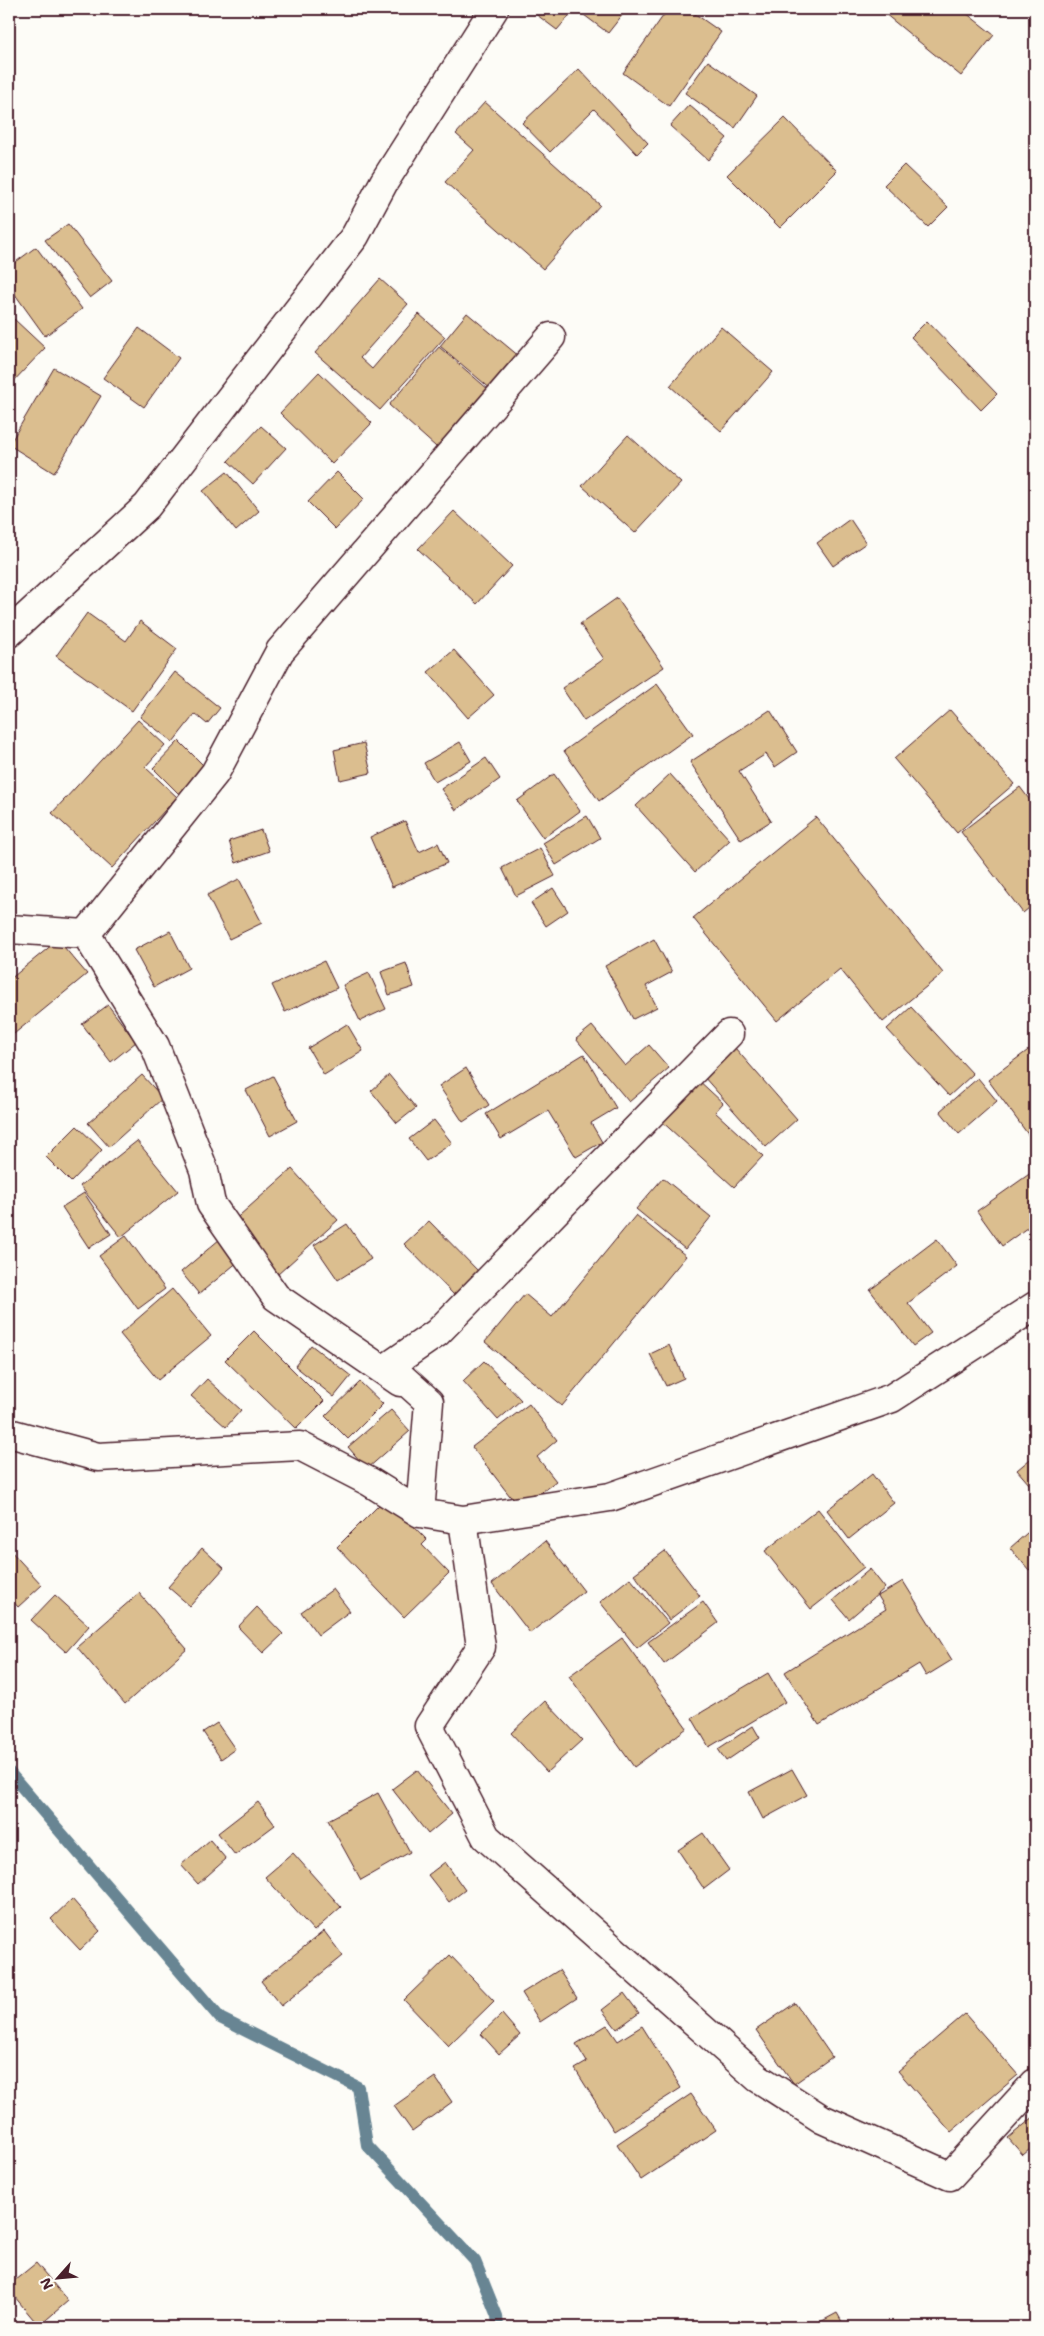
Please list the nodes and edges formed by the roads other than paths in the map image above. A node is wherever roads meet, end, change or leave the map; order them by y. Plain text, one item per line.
1 (494, 9) edge
2 (551, 337) dead end
3 (9, 633) edge
4 (9, 929) edge
5 (86, 934) junction
6 (729, 1034) dead end
7 (1035, 1306) edge
8 (429, 1402) junction
9 (9, 1433) edge
10 (420, 1513) junction
11 (463, 1520) junction
12 (1035, 2083) edge

1 - 3 street
2 - 5 street
4 - 5 street
5 - 8 street
6 - 8 street
7 - 11 street
8 - 10 street
9 - 10 street
10 - 11 street
11 - 12 street

